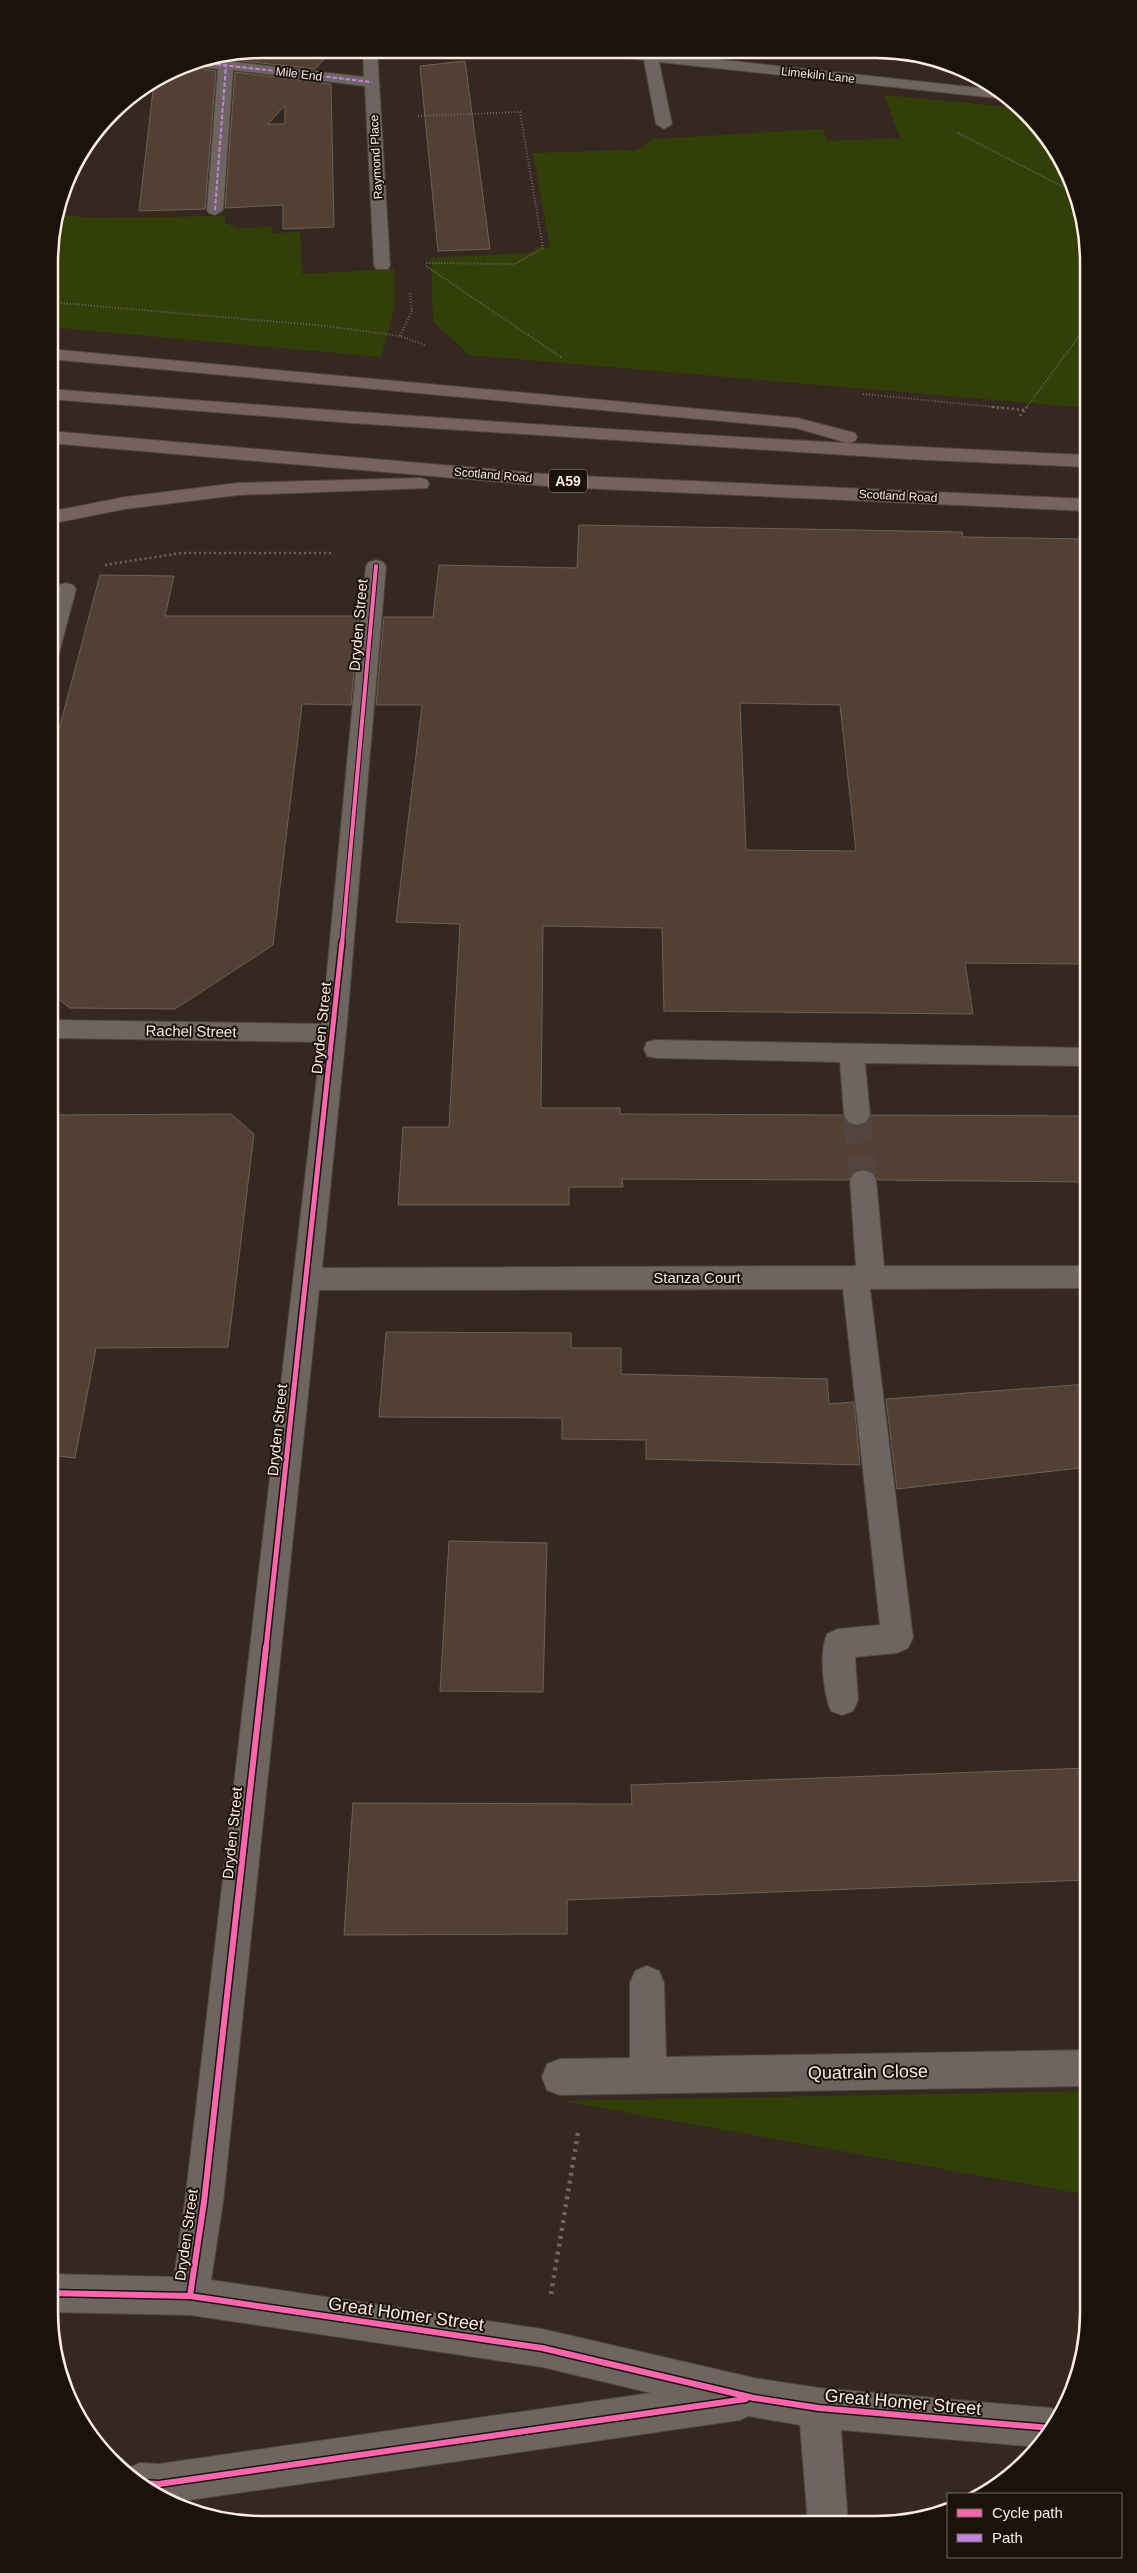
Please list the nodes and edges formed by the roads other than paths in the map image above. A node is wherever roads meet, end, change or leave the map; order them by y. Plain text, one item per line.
1 (371, 58) edge
2 (663, 58) edge
3 (681, 58) edge
4 (211, 63) edge
5 (226, 65) junction
6 (372, 82) junction
7 (991, 93) edge
8 (664, 124) dead end
9 (215, 210) dead end
10 (382, 265) dead end
11 (57, 355) edge
12 (57, 395) edge
13 (57, 439) edge
14 (908, 453) junction
15 (1080, 461) edge
16 (558, 481) junction
17 (1080, 505) edge
18 (57, 516) edge
19 (376, 566) dead end
20 (66, 589) road end
21 (57, 623) edge
22 (57, 1029) edge
23 (334, 1033) junction
24 (656, 1049) dead end
25 (852, 1053) junction
26 (1080, 1057) edge
27 (857, 1115) tunnel mouth
28 (863, 1180) tunnel mouth
29 (863, 1277) junction
30 (1080, 1277) edge
31 (307, 1279) junction
32 (842, 1700) dead end
33 (647, 1983) dead end
34 (1080, 2068) edge
35 (648, 2076) junction
36 (573, 2078) road end
37 (57, 2292) edge
38 (190, 2296) junction
39 (754, 2398) junction
40 (819, 2408) junction
41 (1043, 2427) edge
42 (153, 2484) edge
43 (827, 2516) edge

1 - 6 street, Raymond Place
2 - 8 street
3 - 7 street, Limekiln Lane
4 - 5 street, Mile End
5 - 6 street, Mile End
5 - 9 street
6 - 10 street, Raymond Place
11 - 14 highway
12 - 14 highway
13 - 16 highway, Scotland Road / A59
14 - 15 highway
16 - 17 highway, Scotland Road / A59
16 - 18 highway
19 - 23 street, Dryden Street
20 - 21 street
22 - 23 street, Rachel Street
23 - 31 street, Dryden Street
24 - 25 street
25 - 26 street
25 - 27 street
28 - 29 street
29 - 30 street, Stanza Court
29 - 31 street, Stanza Court
29 - 32 street
31 - 38 street, Dryden Street
33 - 35 street
34 - 35 street, Quatrain Close
35 - 36 street, Quatrain Close
37 - 38 street, Great Homer Street
38 - 39 street, Great Homer Street
39 - 40 street, Great Homer Street
39 - 42 street, Great Homer Street
40 - 41 street, Great Homer Street
40 - 43 street

